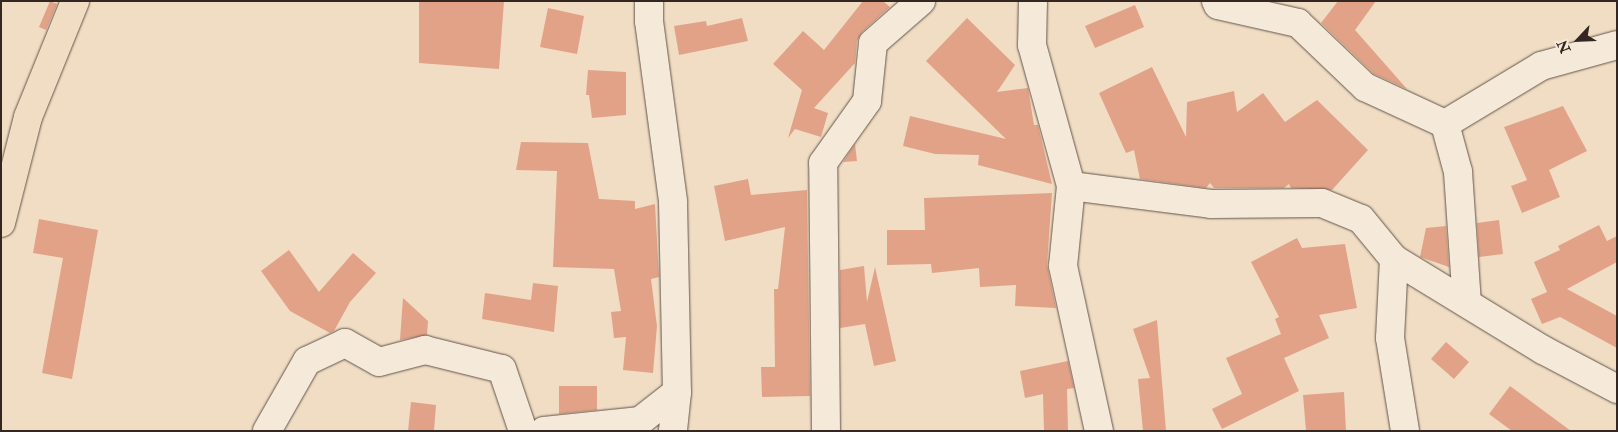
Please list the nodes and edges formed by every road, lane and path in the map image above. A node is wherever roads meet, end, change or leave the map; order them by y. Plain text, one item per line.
1 (75, 1) edge
2 (649, 1) edge
3 (921, 1) edge
4 (1033, 1) edge
5 (1216, 1) edge
6 (1617, 45) edge
7 (1445, 124) junction
8 (1071, 186) junction
9 (1, 223) edge
10 (1394, 259) junction
11 (1467, 304) junction
12 (1617, 388) edge
13 (677, 392) junction
14 (267, 431) edge
15 (523, 431) edge
16 (544, 431) edge
17 (673, 431) edge
18 (826, 431) edge
19 (1099, 431) edge
20 (1405, 431) edge

1 - 9 main road
2 - 13 street
3 - 18 street
4 - 8 street
5 - 7 street
6 - 7 street
7 - 11 street
8 - 10 street
8 - 19 street
10 - 11 street
10 - 20 street
11 - 12 street
13 - 16 street
13 - 17 street
14 - 15 street

